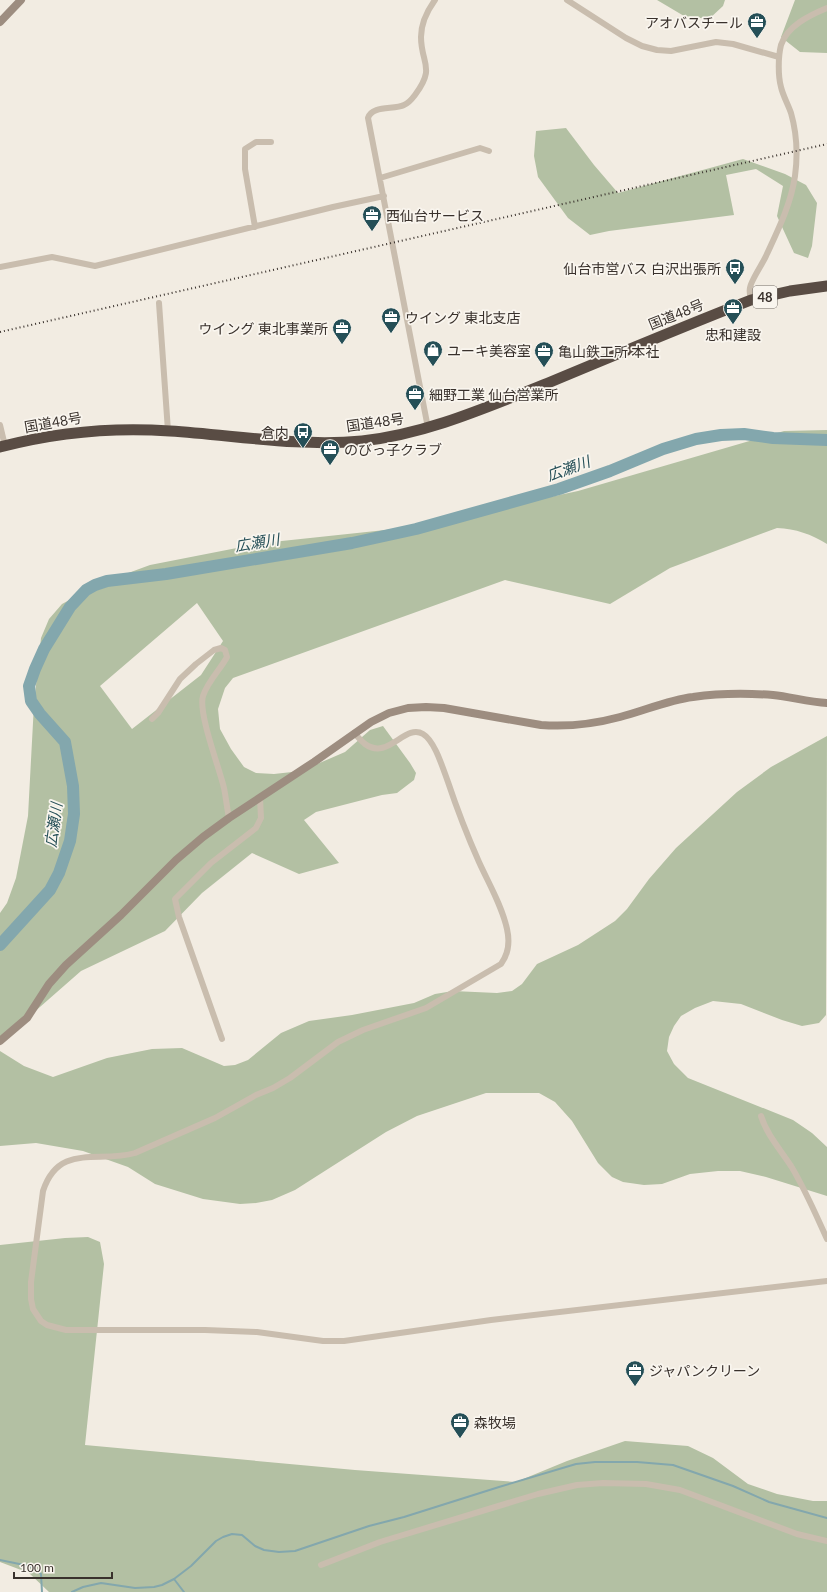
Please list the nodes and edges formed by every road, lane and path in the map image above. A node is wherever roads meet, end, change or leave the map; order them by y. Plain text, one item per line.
1 (21, 0) edge
2 (435, 0) edge
3 (567, 0) edge
4 (827, 8) edge
5 (0, 22) edge
6 (779, 58) junction
7 (271, 142) dead end
8 (489, 151) dead end
9 (380, 178) junction
10 (384, 196) junction
11 (255, 227) junction
12 (0, 268) edge
13 (827, 286) edge
14 (751, 300) junction
15 (159, 303) dead end
16 (0, 426) edge
17 (428, 428) junction
18 (168, 431) junction
19 (2, 446) edge
20 (827, 703) edge
21 (152, 720) dead end
22 (354, 734) junction
23 (260, 798) junction
24 (229, 818) junction
25 (222, 1038) dead end
26 (0, 1041) edge
27 (761, 1116) dead end
28 (827, 1239) edge
29 (827, 1281) edge
30 (827, 1541) edge
31 (321, 1565) dead end

1 - 5 street
2 - 9 street
3 - 6 street
4 - 6 street
6 - 14 street
7 - 11 street
8 - 9 street
9 - 10 street
10 - 11 street
10 - 17 street
11 - 12 street
13 - 14 highway, 国道48号 / 48
14 - 17 highway, 国道48号 / 48
15 - 18 street
16 - 19 street
17 - 18 highway, 国道48号 / 48
18 - 19 highway, 国道48号 / 48
20 - 22 street
21 - 24 street
22 - 23 street
22 - 29 street
23 - 24 street
23 - 25 street
24 - 26 street
27 - 28 street
30 - 31 street

